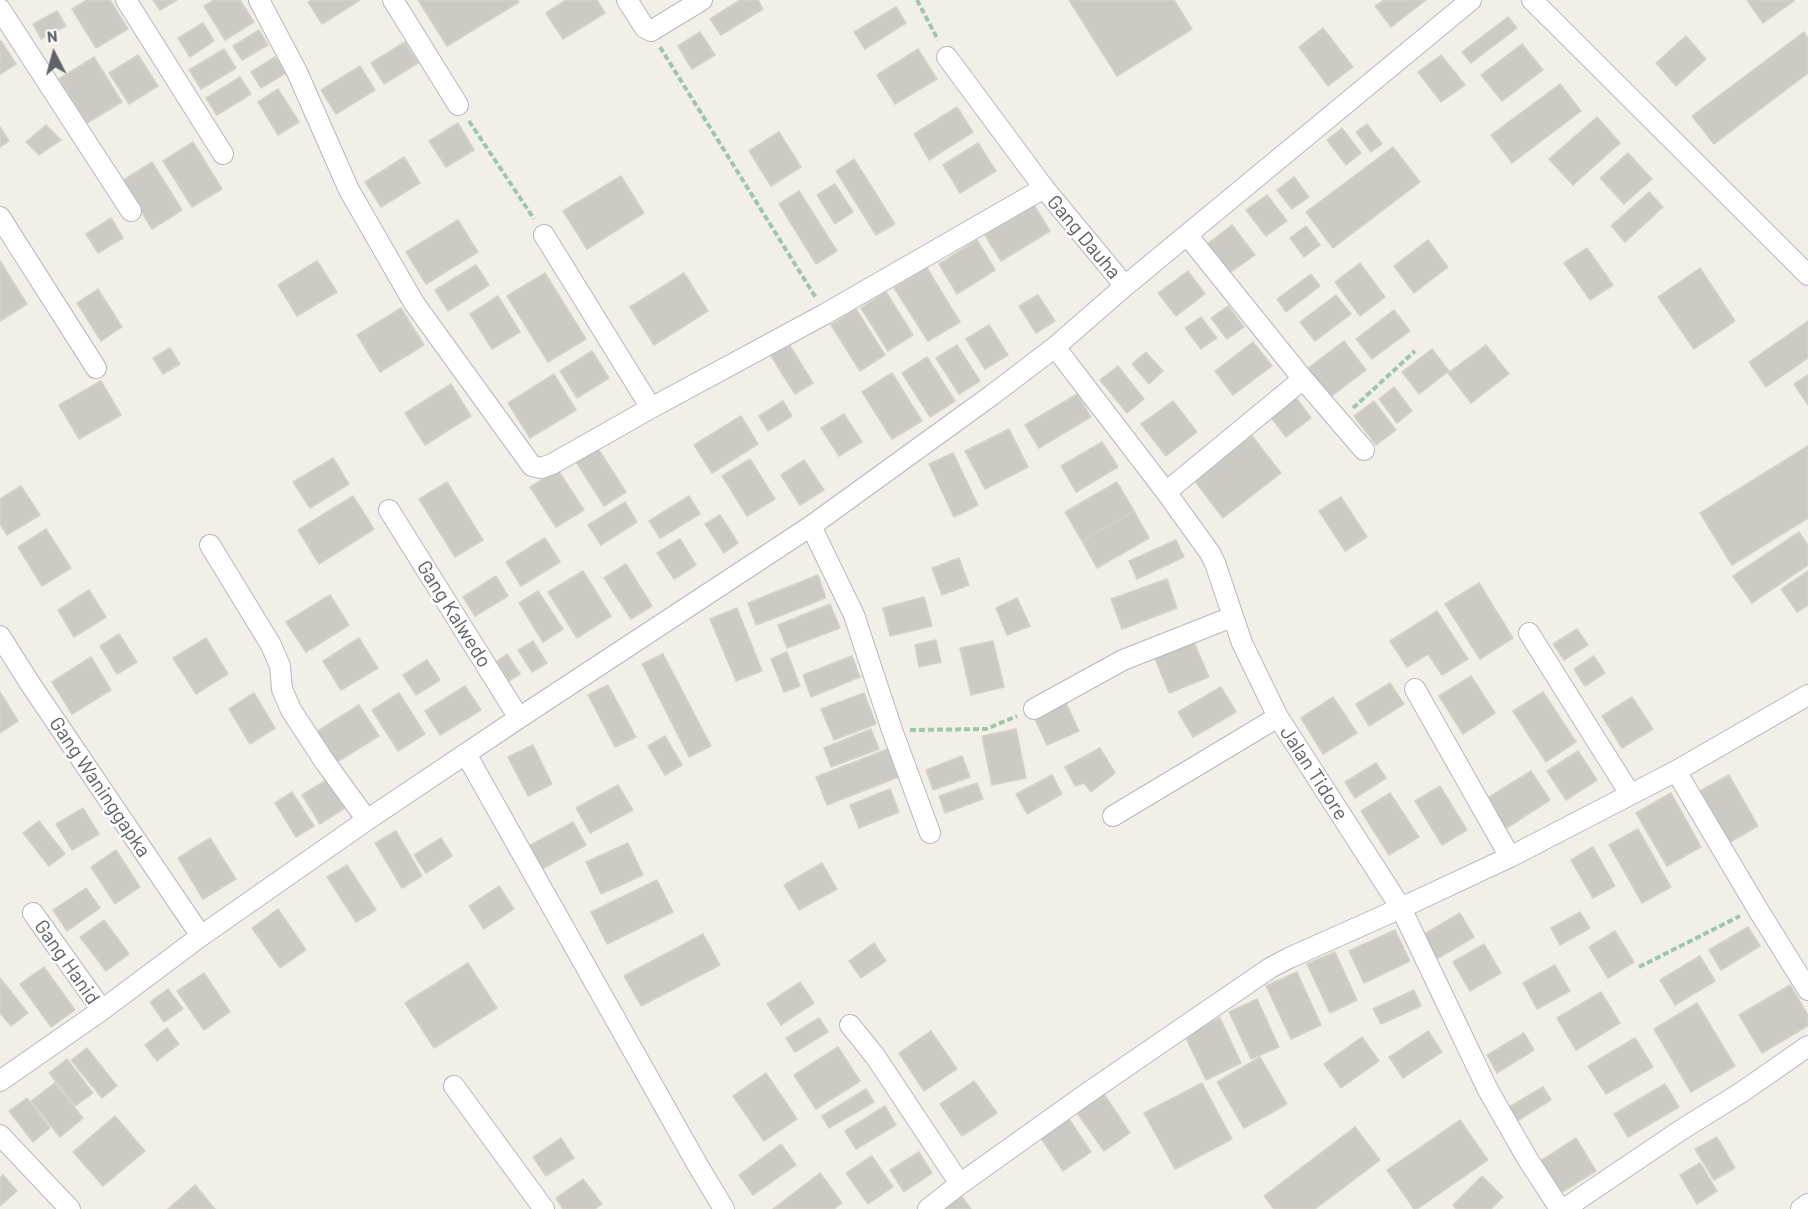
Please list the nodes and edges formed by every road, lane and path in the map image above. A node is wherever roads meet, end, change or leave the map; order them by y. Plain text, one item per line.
1 (126, 0) edge
2 (259, 0) edge
3 (393, 0) edge
4 (627, 0) edge
5 (702, 0) edge
6 (917, 0) edge
7 (1471, 0) edge
8 (1532, 0) edge
9 (0, 9) edge
10 (649, 30) junction
11 (947, 57) joint
12 (458, 105) joint
13 (223, 154) dead end
14 (1044, 188) junction
15 (131, 211) dead end
16 (0, 217) edge
17 (544, 235) joint
18 (1188, 236) junction
19 (1808, 274) edge
20 (1125, 286) junction
21 (825, 314) junction
22 (1055, 347) junction
23 (1415, 351) dead end
24 (96, 368) dead end
25 (1303, 379) junction
26 (651, 408) junction
27 (1339, 421) junction
28 (1364, 450) dead end
29 (1166, 492) junction
30 (389, 510) dead end
31 (812, 526) junction
32 (210, 545) dead end
33 (1232, 618) junction
34 (1529, 633) dead end
35 (0, 636) edge
36 (1415, 689) dead end
37 (1808, 695) edge
38 (1034, 709) joint
39 (1278, 717) junction
40 (519, 718) junction
41 (892, 730) junction
42 (466, 754) junction
43 (1676, 771) junction
44 (1630, 794) junction
45 (1113, 816) dead end
46 (367, 820) junction
47 (930, 833) dead end
48 (1510, 857) junction
49 (1401, 908) junction
50 (1757, 908) junction
51 (33, 914) dead end
52 (201, 936) junction
53 (1639, 967) dead end
54 (1808, 990) edge
55 (102, 1011) junction
56 (850, 1025) dead end
57 (1808, 1046) edge
58 (0, 1081) edge
59 (454, 1086) dead end
60 (0, 1135) edge
61 (960, 1184) junction
62 (1808, 1204) edge
63 (70, 1209) edge
64 (544, 1209) edge
65 (724, 1209) edge
66 (928, 1209) edge
67 (1560, 1209) edge
68 (1564, 1209) edge
69 (1801, 1209) edge

1 - 13 street
2 - 26 street
3 - 12 street
4 - 10 street
5 - 10 street
6 - 11 path
7 - 18 street
8 - 19 street
9 - 15 street
10 - 21 path
11 - 14 street, Gang Dauha
12 - 17 path
14 - 20 street, Gang Dauha
14 - 21 street
16 - 24 street
17 - 26 street
18 - 20 street
18 - 25 street
20 - 22 street
21 - 26 street
22 - 29 street, Jalan Tidore
22 - 31 street
23 - 27 path
25 - 27 street
25 - 29 street
27 - 28 street
29 - 33 street, Jalan Tidore
30 - 40 street, Gang Kalwedo
31 - 40 street
31 - 41 street
32 - 46 street
33 - 38 street
33 - 39 street, Jalan Tidore
34 - 44 street
35 - 52 street, Gang Waninggapka
36 - 48 street
37 - 43 street
38 - 41 path
39 - 45 street
39 - 49 street, Jalan Tidore
40 - 42 street
41 - 47 street
42 - 46 street
42 - 65 street
43 - 44 street
43 - 50 street
44 - 48 street
46 - 52 street
48 - 49 street
49 - 61 street
49 - 67 street, Jalan Tidore
50 - 53 path
50 - 54 street
51 - 55 street, Gang Hanid
52 - 55 street
55 - 58 street
56 - 61 street
57 - 68 street
59 - 64 street
60 - 63 street
61 - 66 street
62 - 69 street

